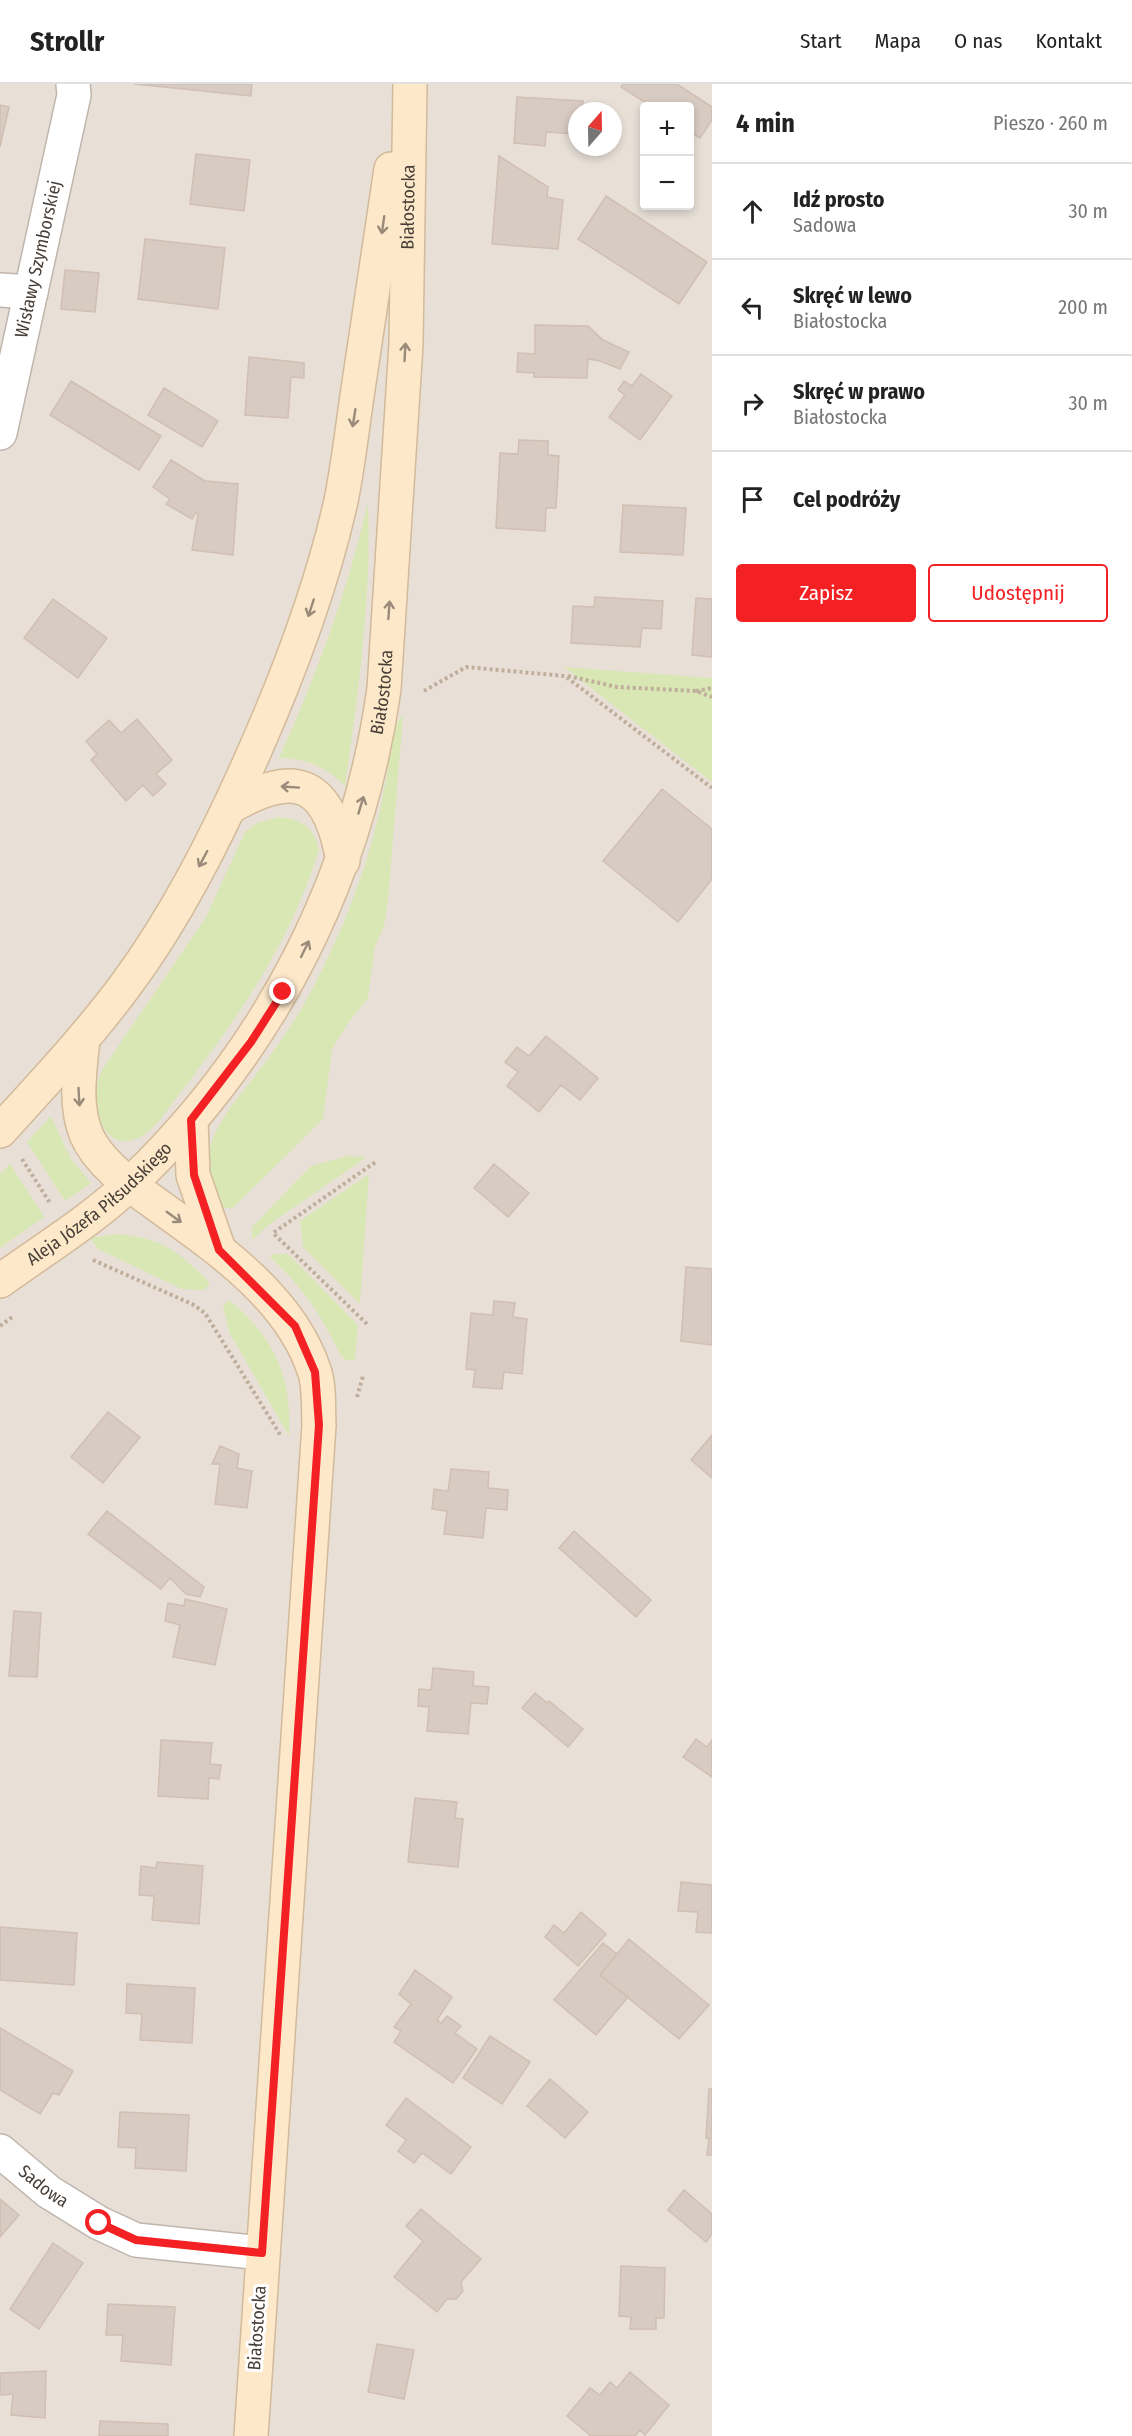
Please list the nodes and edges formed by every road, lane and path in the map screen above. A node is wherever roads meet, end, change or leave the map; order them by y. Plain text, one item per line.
1 (73, 84) edge
2 (404, 84) edge
3 (410, 84) edge
4 (16, 291) edge
5 (0, 433) edge
6 (565, 676) junction
7 (712, 688) edge
8 (424, 691) dead end
9 (696, 691) junction
10 (712, 697) edge
11 (712, 788) edge
12 (230, 807) junction
13 (343, 861) junction
14 (82, 1039) junction
15 (191, 1120) junction
16 (9, 1142) edge
17 (377, 1161) dead end
18 (129, 1185) junction
19 (56, 1211) dead end
20 (219, 1250) junction
21 (84, 1258) dead end
22 (0, 1281) edge
23 (205, 1313) dead end
24 (367, 1324) dead end
25 (0, 2151) edge
26 (262, 2253) junction
27 (251, 2436) edge

1 - 4 street, Wisławy Szymborskiej
2 -> 12 main road, Białostocka
13 -> 3 main road, Białostocka
4 - 5 street, Wisławy Szymborskiej
6 - 8 path
6 - 9 path
6 - 11 path
7 - 9 path
9 - 10 path
13 -> 12 main road
12 -> 14 main road, Białostocka
15 -> 13 main road, Białostocka
14 - 16 main road
14 -> 18 main road, Białostocka
15 - 18 main road, Aleja Józefa Piłsudskiego
15 - 20 main road, Białostocka
16 - 19 path
17 - 24 path
18 -> 20 main road, Białostocka
18 - 22 main road, Aleja Józefa Piłsudskiego
20 - 26 main road, Białostocka
21 - 23 path
25 - 26 street, Sadowa
26 - 27 main road, Białostocka

